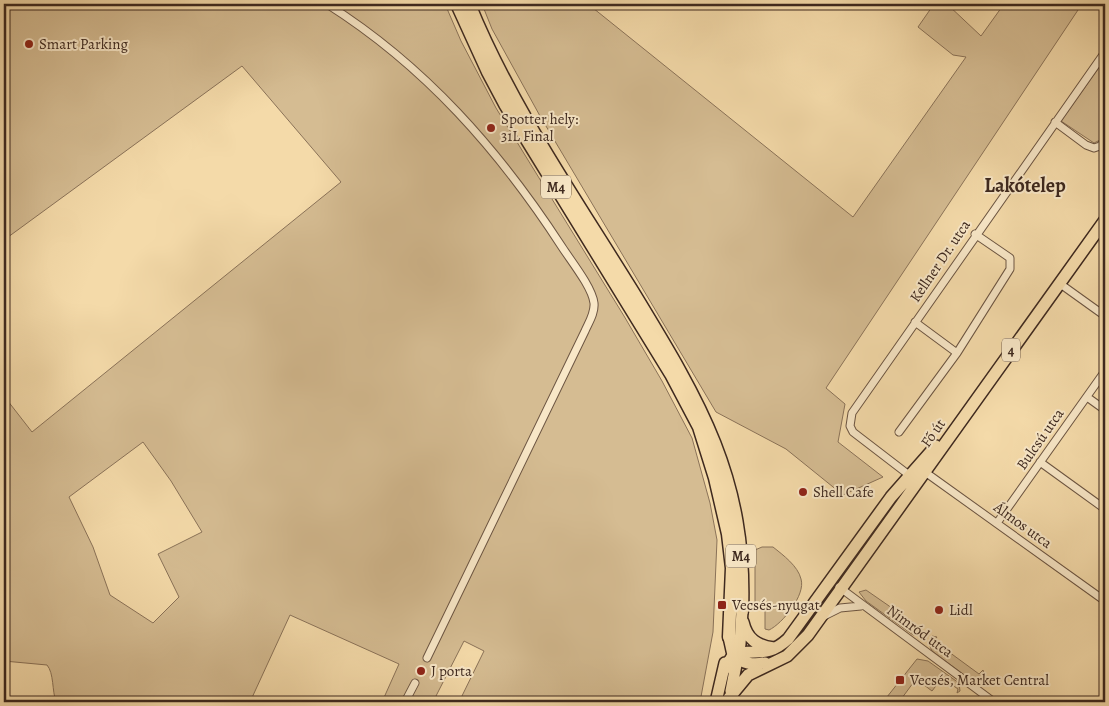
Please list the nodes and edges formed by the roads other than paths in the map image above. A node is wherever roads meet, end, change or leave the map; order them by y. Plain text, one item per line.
1 (327, 4) edge
2 (457, 4) edge
3 (469, 4) edge
4 (1105, 52) edge
5 (1055, 122) junction
6 (1105, 141) edge
7 (1105, 220) edge
8 (975, 234) junction
9 (1059, 284) junction
10 (1105, 316) edge
11 (915, 322) junction
12 (957, 353) junction
13 (1105, 371) edge
14 (1087, 397) junction
15 (968, 410) junction
16 (1105, 410) edge
17 (899, 432) dead end
18 (1040, 462) junction
19 (925, 472) junction
20 (909, 475) junction
21 (906, 499) junction
22 (1105, 509) edge
23 (997, 523) junction
24 (832, 580) junction
25 (841, 589) junction
26 (1105, 601) edge
27 (862, 606) junction
28 (742, 611) junction
29 (819, 619) junction
30 (729, 637) junction
31 (775, 648) junction
32 (736, 655) junction
33 (427, 658) tunnel mouth
34 (782, 659) junction
35 (724, 670) junction
36 (415, 683) tunnel mouth
37 (728, 700) edge
38 (406, 702) edge
39 (716, 702) edge
40 (994, 702) edge

1 - 33 street
2 - 30 highway, M4
3 - 28 highway, M4
4 - 5 street, Kellner Dr. utca
5 - 6 street
5 - 8 street, Kellner Dr. utca
7 - 9 main road, Fő út / 4
8 - 11 street, Kellner Dr. utca
8 - 12 street
9 - 10 street
9 - 15 main road, Fő út / 4
11 - 12 street
11 - 20 street, Kellner Dr. utca
12 - 17 street
13 - 14 street, Bulcsú utca
14 - 16 street
14 - 18 street, Bulcsú utca
15 - 19 main road, Fő út / 4
15 - 20 main road, 4
18 - 22 street
18 - 23 street, Bulcsú utca
19 - 21 main road, Fő út / 4
19 - 23 street, Álmos utca
20 - 21 main road
20 - 24 main road, 4
21 - 25 main road, Fő út / 4
23 - 26 street, Álmos utca
24 - 25 street, Nimród utca
24 - 31 main road, 4
25 - 27 street, Nimród utca
25 - 29 main road, Fő út / 4
27 - 29 street
27 - 40 street, Nimród utca
28 - 31 main road
28 - 32 main road
29 - 34 main road, Fő út / 4
30 - 32 main road
30 - 35 main road
31 - 32 main road, 4
32 - 34 main road
32 - 35 main road
32 - 37 main road
34 - 37 main road, 4
35 - 39 main road
36 - 38 street

